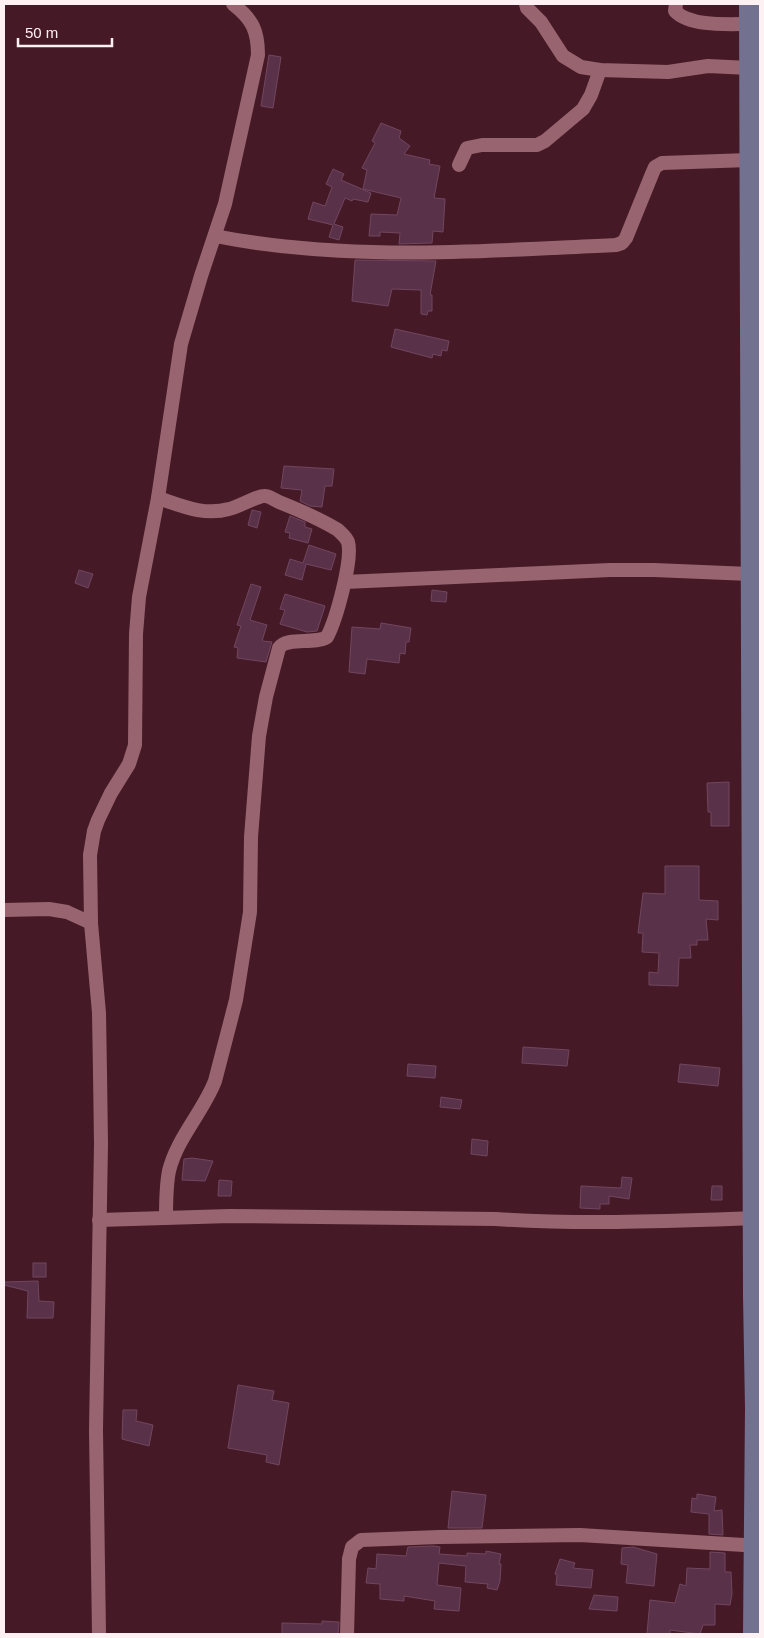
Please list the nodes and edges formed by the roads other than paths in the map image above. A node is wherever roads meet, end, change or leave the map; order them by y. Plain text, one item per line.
1 (233, 4) edge
2 (526, 4) edge
3 (676, 4) edge
4 (749, 4) edge
5 (749, 24) junction
6 (749, 68) junction
7 (600, 70) junction
8 (749, 160) junction
9 (458, 166) dead end
10 (215, 236) junction
11 (755, 258) edge
12 (158, 498) junction
13 (750, 574) junction
14 (345, 582) junction
15 (755, 724) edge
16 (4, 910) edge
17 (91, 923) junction
18 (166, 1218) junction
19 (757, 1218) edge
20 (99, 1220) junction
21 (757, 1545) edge
22 (99, 1634) edge
23 (347, 1634) edge
24 (753, 1634) edge

1 - 10 street
2 - 7 street
3 - 5 street
4 - 5 street
5 - 6 street
6 - 7 street
6 - 8 street
7 - 9 street
8 - 10 street
8 - 11 street
10 - 12 street
11 - 13 street
12 - 14 street
12 - 17 street
13 - 14 street
13 - 15 street
14 - 18 street
15 - 19 street
16 - 17 street
17 - 20 street
18 - 19 street
18 - 20 street
19 - 21 street
20 - 22 street
21 - 23 street
21 - 24 street

